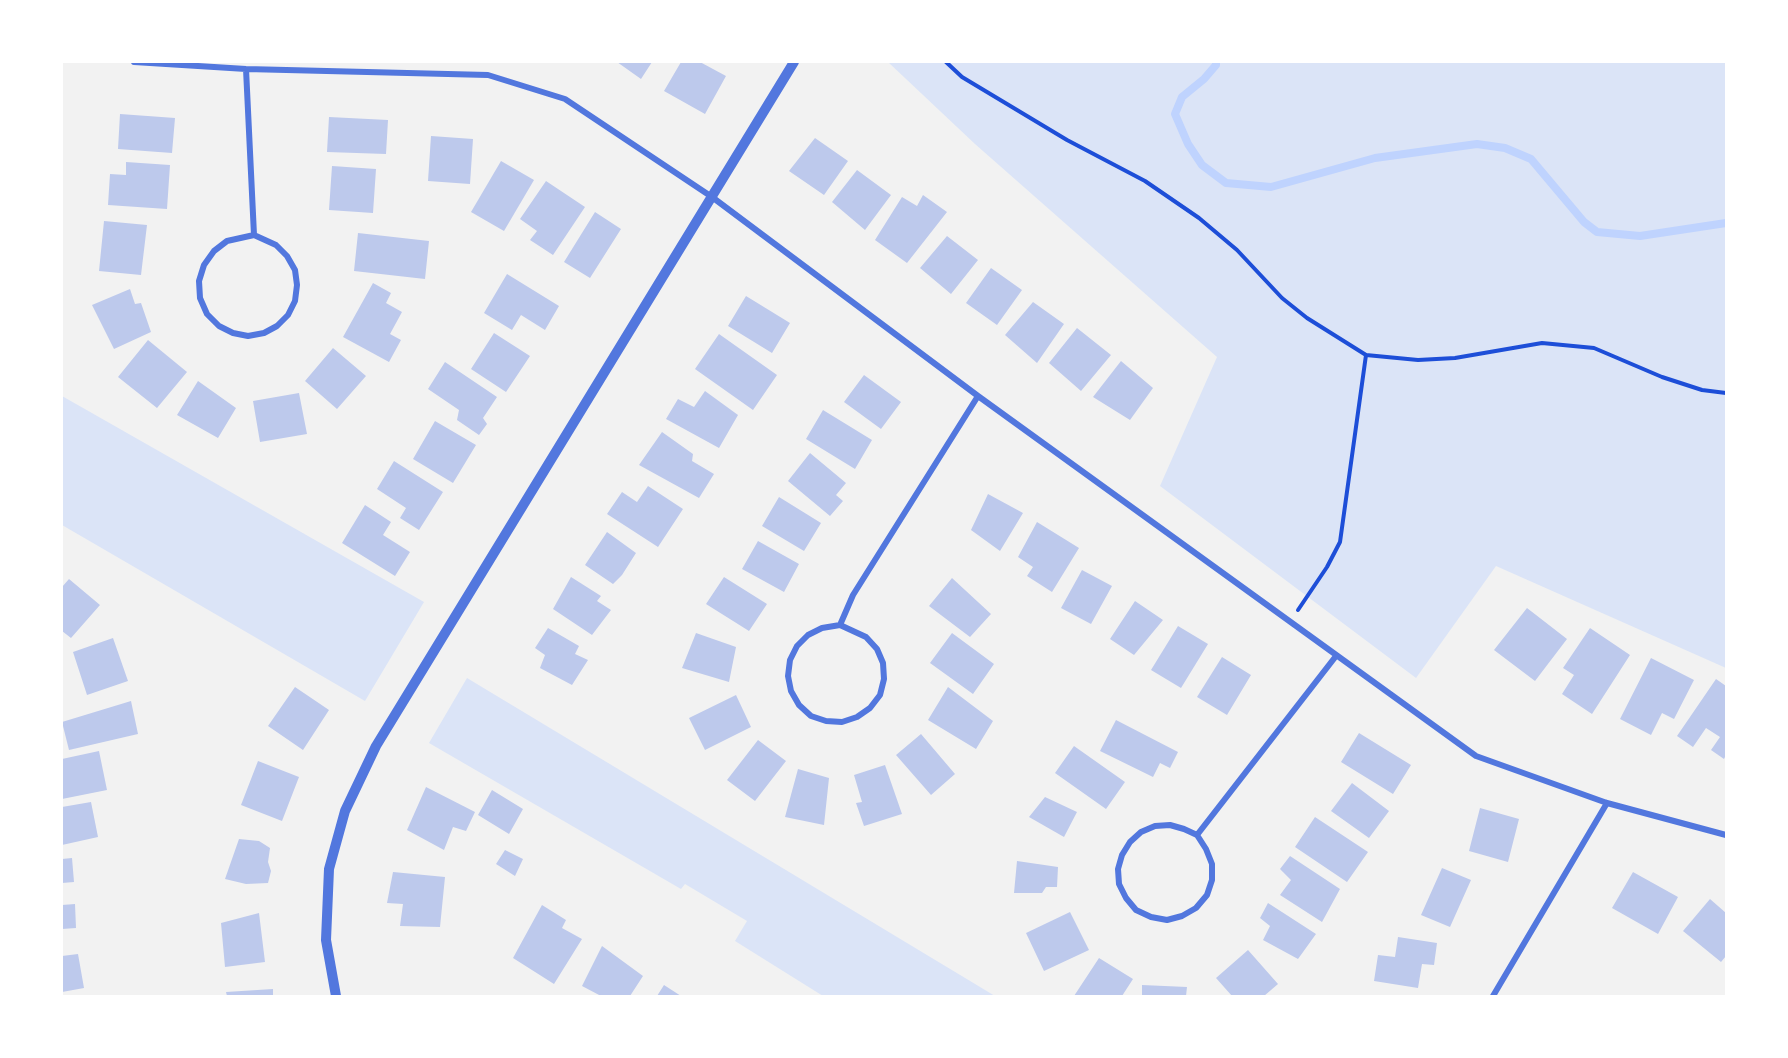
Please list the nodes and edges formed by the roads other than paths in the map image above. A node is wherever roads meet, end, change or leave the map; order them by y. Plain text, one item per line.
1 (134, 62) edge
2 (794, 62) edge
3 (246, 69) junction
4 (712, 197) junction
5 (254, 235) junction
6 (978, 396) junction
7 (840, 625) junction
8 (1336, 657) junction
9 (1607, 803) junction
10 (1197, 835) junction
11 (1726, 835) edge
12 (336, 996) edge
13 (1493, 996) edge

1 - 3 street
2 - 4 street
3 - 4 street
3 - 5 street
4 - 6 street
4 - 12 street
5 - 5 street
6 - 7 street
6 - 8 street
7 - 7 street
8 - 9 street
8 - 10 street
9 - 11 street
9 - 13 street
10 - 10 street

